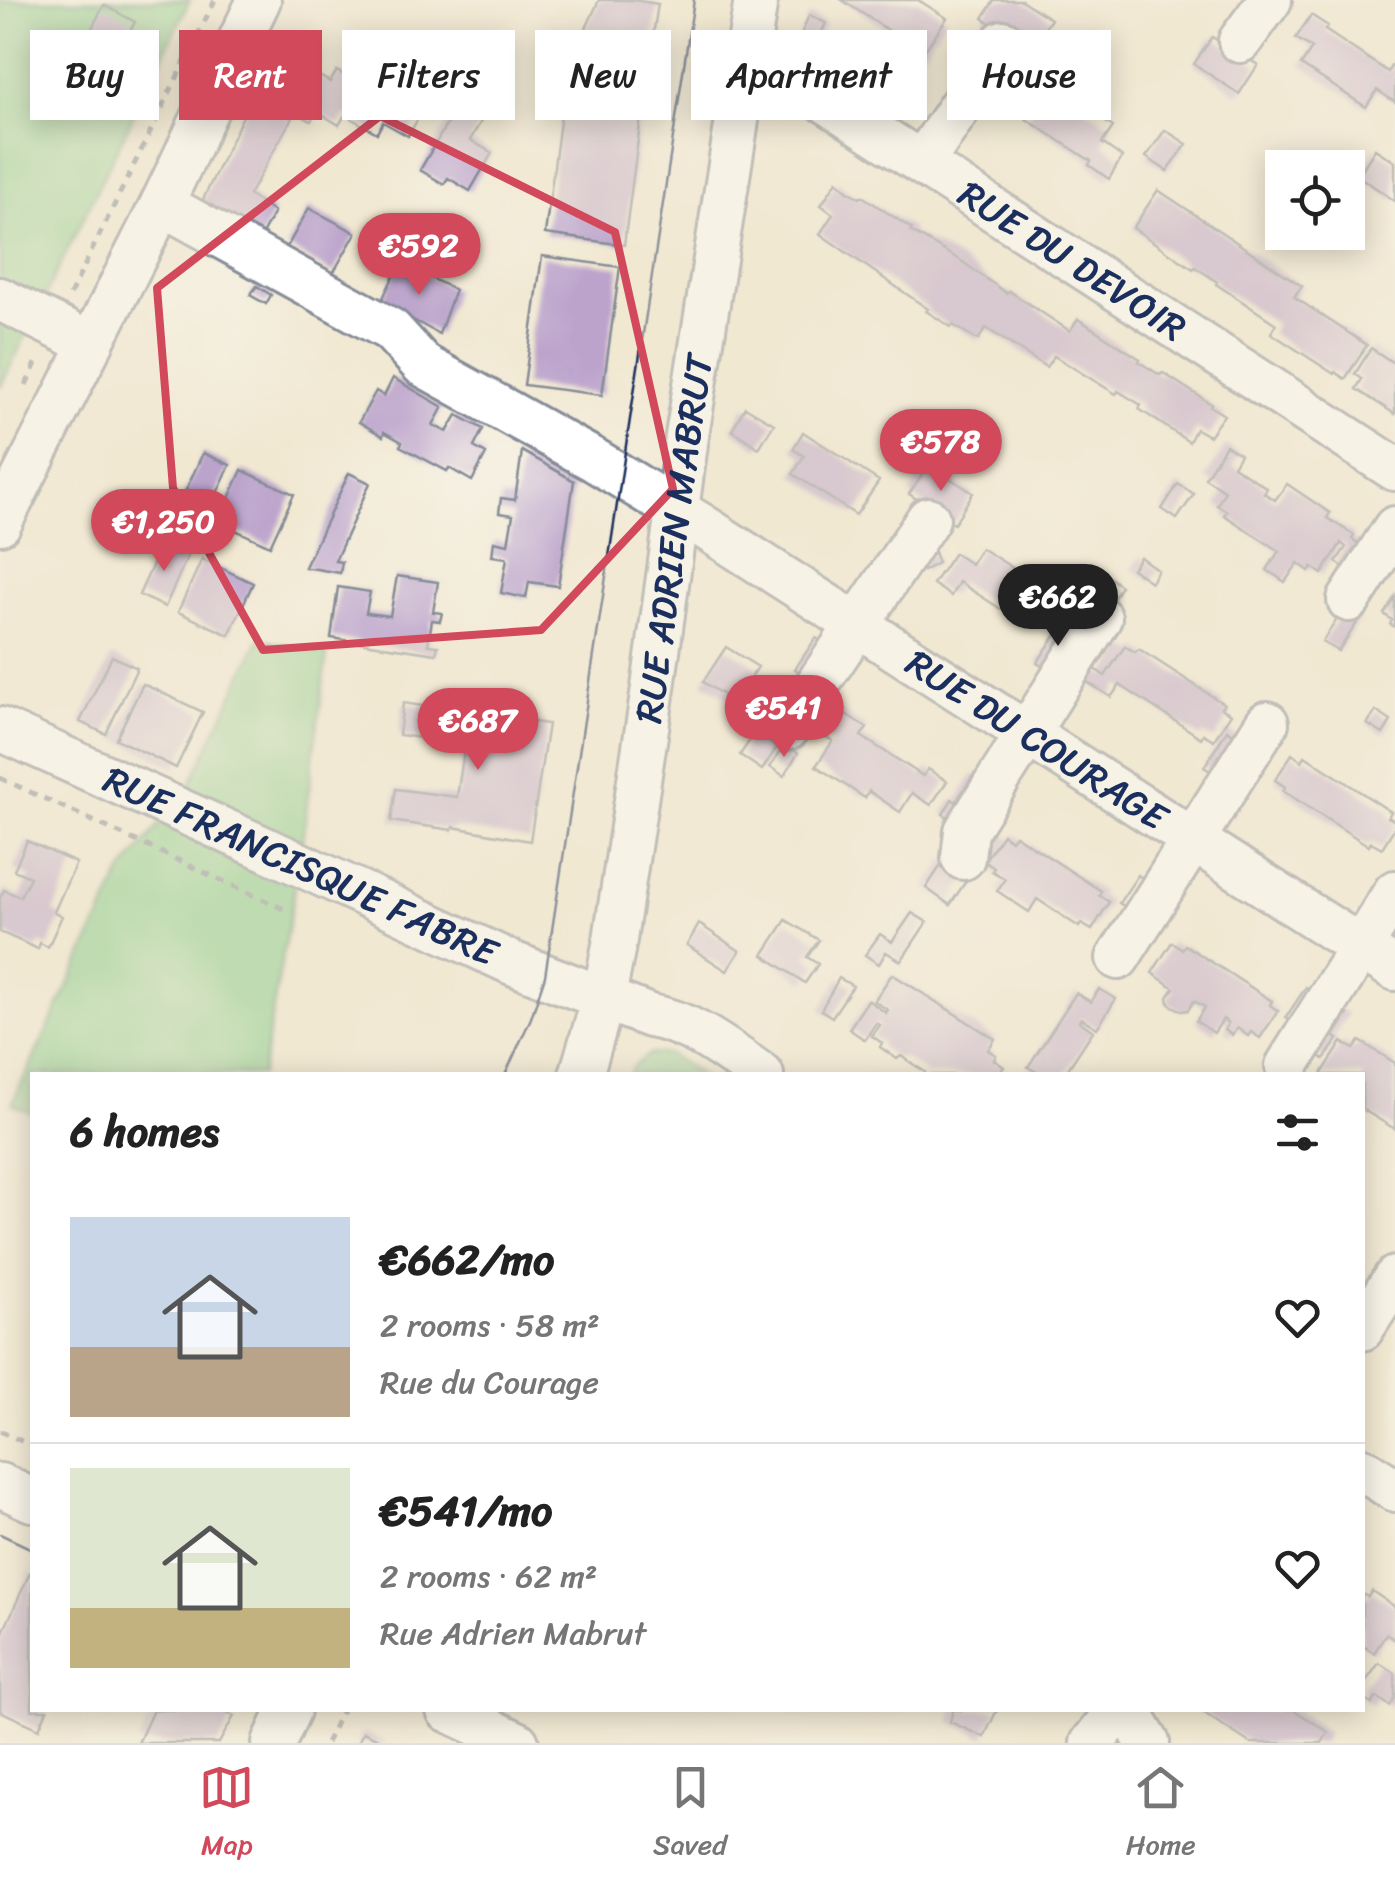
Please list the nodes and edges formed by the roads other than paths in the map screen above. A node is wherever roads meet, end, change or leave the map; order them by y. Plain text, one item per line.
1 (259, 0) edge
2 (756, 0) edge
3 (1270, 0) edge
4 (751, 30) edge
5 (1240, 41) dead end
6 (737, 120) edge
7 (855, 120) edge
8 (951, 120) edge
9 (922, 163) junction
10 (162, 204) junction
11 (0, 299) edge
12 (73, 335) junction
13 (1395, 469) edge
14 (4, 503) edge
15 (677, 510) junction
16 (928, 518) dead end
17 (1395, 528) edge
18 (1349, 600) dead end
19 (1100, 618) dead end
20 (858, 624) junction
21 (1267, 723) dead end
22 (788, 728) dead end
23 (0, 729) edge
24 (1026, 733) junction
25 (1192, 839) junction
26 (963, 858) dead end
27 (1395, 892) edge
28 (1118, 958) dead end
29 (1378, 958) edge
30 (604, 998) junction
31 (1288, 1066) dead end
32 (582, 1072) edge
33 (758, 1072) edge
34 (1395, 1278) edge
35 (1365, 1323) edge
36 (1365, 1471) edge
37 (1395, 1490) edge
38 (288, 1712) edge
39 (452, 1712) edge
40 (1116, 1712) edge
41 (1129, 1712) edge
42 (274, 1743) edge
43 (517, 1743) edge
44 (1092, 1743) edge
45 (1148, 1743) edge

1 - 10 street
2 - 4 street, RUE ADRIEN MABRUT
3 - 5 street
6 - 15 street, RUE ADRIEN MABRUT
7 - 9 street, RUE DU DEVOIR
8 - 9 street
9 - 13 street, RUE DU DEVOIR
10 - 12 street
10 - 15 street, RUE DU COURAGE
11 - 12 street
12 - 14 street
15 - 20 street, RUE DU COURAGE
15 - 30 street, RUE ADRIEN MABRUT
16 - 20 street
17 - 18 street
19 - 24 street
20 - 22 street
20 - 24 street, RUE DU COURAGE
21 - 25 street
23 - 30 street, RUE FRANCISQUE FABRE
24 - 25 street, RUE DU COURAGE
24 - 26 street
25 - 28 street
25 - 29 street, RUE DU COURAGE
27 - 29 street
29 - 31 street
30 - 32 street, RUE ADRIEN MABRUT
30 - 33 street, RUE FRANCISQUE FABRE
34 - 35 street
36 - 37 street
38 - 42 street
39 - 43 street
40 - 44 street
41 - 45 street

